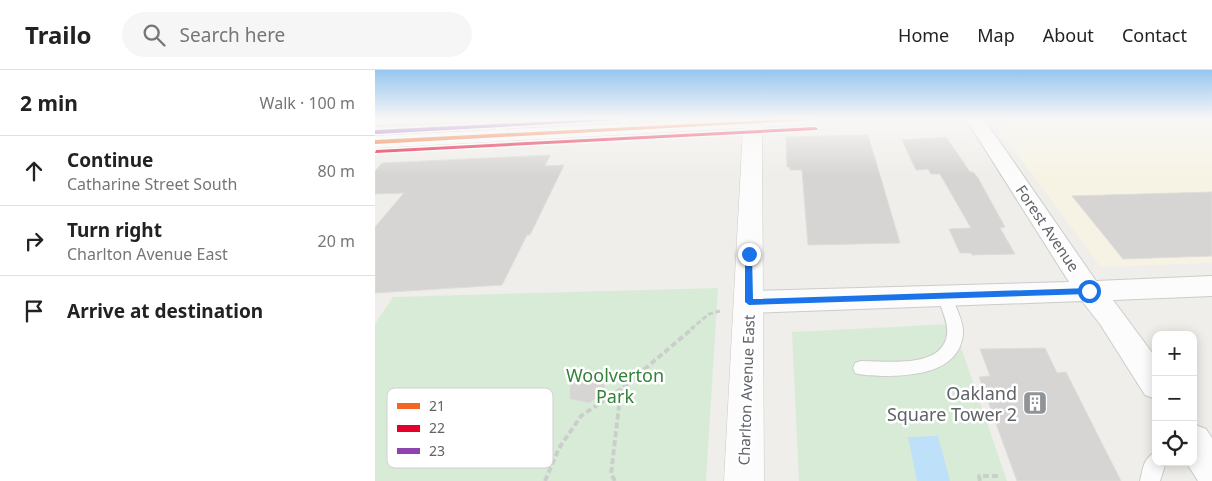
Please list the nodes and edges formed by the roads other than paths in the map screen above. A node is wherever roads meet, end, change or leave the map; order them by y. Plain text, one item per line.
1 (407, 138) edge
2 (752, 138) edge
3 (988, 138) edge
4 (375, 142) edge
5 (1212, 286) edge
6 (1089, 291) junction
7 (945, 297) junction
8 (749, 302) junction
9 (861, 368) dead end
10 (1152, 379) edge
11 (1197, 447) edge
12 (1153, 466) edge
13 (1212, 469) edge
14 (744, 481) edge
15 (1150, 481) edge

1 - 4 main road
2 - 8 main road, Charlton Avenue East
3 - 6 street, Forest Avenue
5 - 6 street
6 - 7 street
6 - 10 street, Forest Avenue
7 - 8 street
7 - 9 lane
8 - 14 main road, Charlton Avenue East
11 - 13 street
12 - 15 lane

